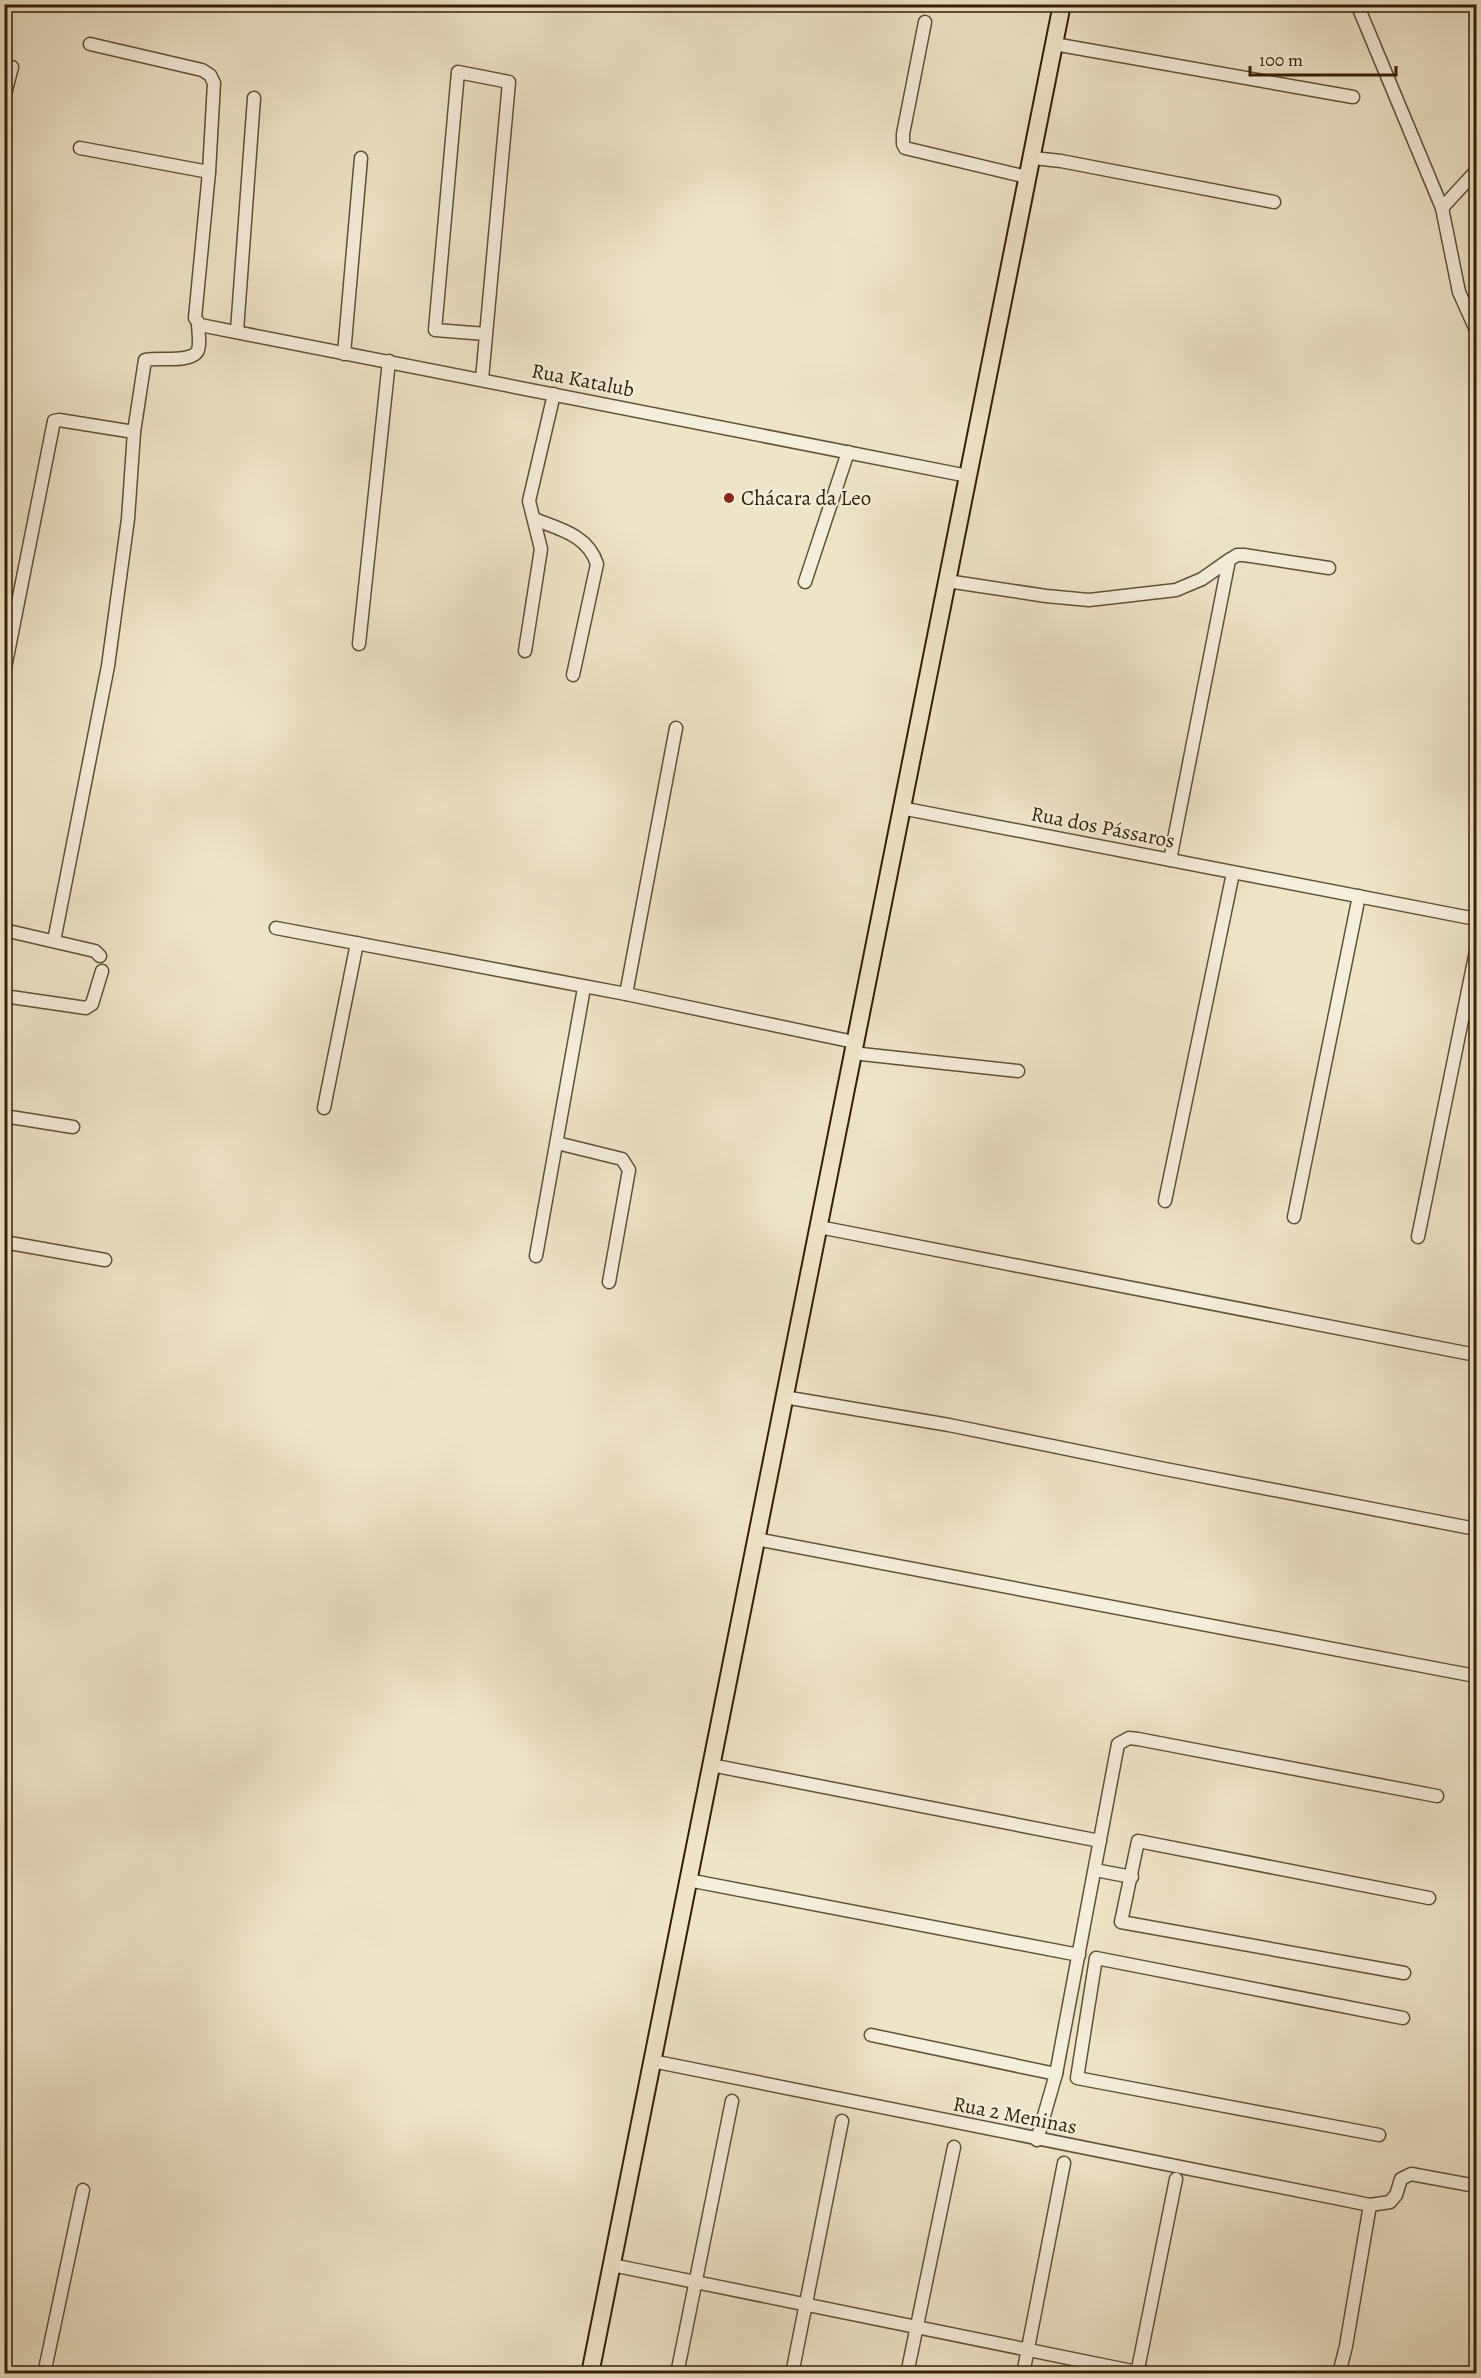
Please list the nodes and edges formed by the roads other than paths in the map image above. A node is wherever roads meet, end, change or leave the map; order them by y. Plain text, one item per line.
1 (1062, 4) edge
2 (1357, 4) edge
3 (925, 22) dead end
4 (90, 44) dead end
5 (1054, 44) junction
6 (12, 67) dead end
7 (1353, 97) dead end
8 (4, 98) edge
9 (254, 98) dead end
10 (80, 148) dead end
11 (361, 158) dead end
12 (1033, 158) junction
13 (1476, 171) edge
14 (209, 172) junction
15 (1028, 177) junction
16 (1274, 202) dead end
17 (1442, 208) junction
18 (196, 320) junction
19 (1476, 330) edge
20 (237, 331) junction
21 (486, 334) junction
22 (344, 354) junction
23 (388, 361) junction
24 (482, 380) junction
25 (554, 394) junction
26 (135, 432) junction
27 (848, 452) junction
28 (968, 476) junction
29 (534, 519) junction
30 (1229, 560) junction
31 (1329, 568) dead end
32 (947, 581) junction
33 (805, 582) dead end
34 (359, 644) dead end
35 (525, 651) dead end
36 (4, 673) edge
37 (573, 675) dead end
38 (676, 728) dead end
39 (901, 808) junction
40 (1170, 860) junction
41 (1233, 873) junction
42 (1359, 896) junction
43 (1476, 919) edge
44 (276, 928) dead end
45 (4, 930) edge
46 (54, 941) junction
47 (357, 943) junction
48 (1476, 951) edge
49 (100, 956) dead end
50 (102, 971) dead end
51 (584, 988) junction
52 (626, 994) junction
53 (4, 996) edge
54 (853, 1048) junction
55 (1018, 1071) dead end
56 (324, 1108) dead end
57 (4, 1116) edge
58 (73, 1127) dead end
59 (556, 1143) junction
60 (1165, 1200) dead end
61 (1294, 1217) dead end
62 (819, 1227) junction
63 (1418, 1236) dead end
64 (4, 1242) edge
65 (536, 1256) dead end
66 (105, 1260) dead end
67 (609, 1282) dead end
68 (1476, 1355) edge
69 (784, 1397) junction
70 (1476, 1529) edge
71 (756, 1539) junction
72 (1470, 1675) dead end
73 (711, 1765) junction
74 (1437, 1796) dead end
75 (1100, 1841) junction
76 (1095, 1870) junction
77 (1132, 1877) junction
78 (688, 1880) junction
79 (1429, 1898) dead end
80 (1078, 1955) junction
81 (1404, 1973) dead end
82 (1403, 2018) dead end
83 (872, 2035) dead end
84 (652, 2061) junction
85 (1079, 2067) junction
86 (1057, 2068) junction
87 (732, 2101) dead end
88 (842, 2121) dead end
89 (1379, 2135) dead end
90 (1037, 2140) junction
91 (954, 2147) dead end
92 (1064, 2163) dead end
93 (1176, 2179) dead end
94 (1476, 2187) edge
95 (83, 2190) dead end
96 (1370, 2205) junction
97 (612, 2265) junction
98 (696, 2282) junction
99 (806, 2304) junction
100 (916, 2326) junction
101 (1028, 2349) junction
102 (44, 2373) edge
103 (590, 2373) edge
104 (677, 2373) edge
105 (792, 2373) edge
106 (907, 2373) edge
107 (1023, 2373) edge
108 (1137, 2373) edge
109 (1339, 2373) edge

1 - 5 main road
2 - 17 street
3 - 15 street
4 - 14 street
5 - 7 street
5 - 12 main road
6 - 8 street
9 - 20 street
10 - 14 street
11 - 22 street
12 - 15 main road
12 - 16 street
13 - 17 street
14 - 18 street
15 - 28 main road
17 - 19 street
18 - 20 street, Rua Katalub
18 - 26 street
20 - 22 street, Rua Katalub
21 - 21 street
21 - 24 street
22 - 23 street, Rua Katalub
23 - 24 street, Rua Katalub
23 - 34 street
24 - 25 street, Rua Katalub
25 - 27 street, Rua Katalub
25 - 29 street
26 - 36 street
26 - 46 street
27 - 28 street, Rua Katalub
27 - 33 street
28 - 32 main road
29 - 35 street
29 - 37 street
30 - 31 street
30 - 32 street
30 - 40 street
32 - 39 main road
38 - 52 street
39 - 40 street, Rua dos Pássaros
39 - 54 main road
40 - 41 street, Rua dos Pássaros
41 - 42 street, Rua dos Pássaros
41 - 60 street
42 - 43 street, Rua dos Pássaros
42 - 61 street
44 - 47 street
45 - 46 street
46 - 49 street
47 - 51 street
47 - 56 street
48 - 63 street
50 - 53 street
51 - 52 street
51 - 59 street
52 - 54 street
54 - 55 street
54 - 62 main road
57 - 58 street
59 - 65 street
59 - 67 street
62 - 68 street
62 - 69 main road
64 - 66 street
69 - 70 street
69 - 71 main road
71 - 72 street
71 - 73 main road
73 - 75 street
73 - 78 main road
74 - 75 street
75 - 76 street
76 - 77 street
76 - 80 street
77 - 79 street
77 - 81 street
78 - 80 street
78 - 84 main road
80 - 86 street
82 - 85 street
83 - 86 street
84 - 90 street, Rua 2 Meninas
84 - 97 main road
85 - 86 street
85 - 89 street
86 - 90 street
87 - 98 street
88 - 99 street
90 - 96 street, Rua 2 Meninas
91 - 100 street
92 - 101 street
93 - 108 street
94 - 96 street
95 - 102 street
96 - 109 street
97 - 98 street
97 - 103 main road
98 - 99 street
98 - 104 street
99 - 100 street
99 - 105 street
100 - 101 street
100 - 106 street
101 - 107 street
101 - 108 street

